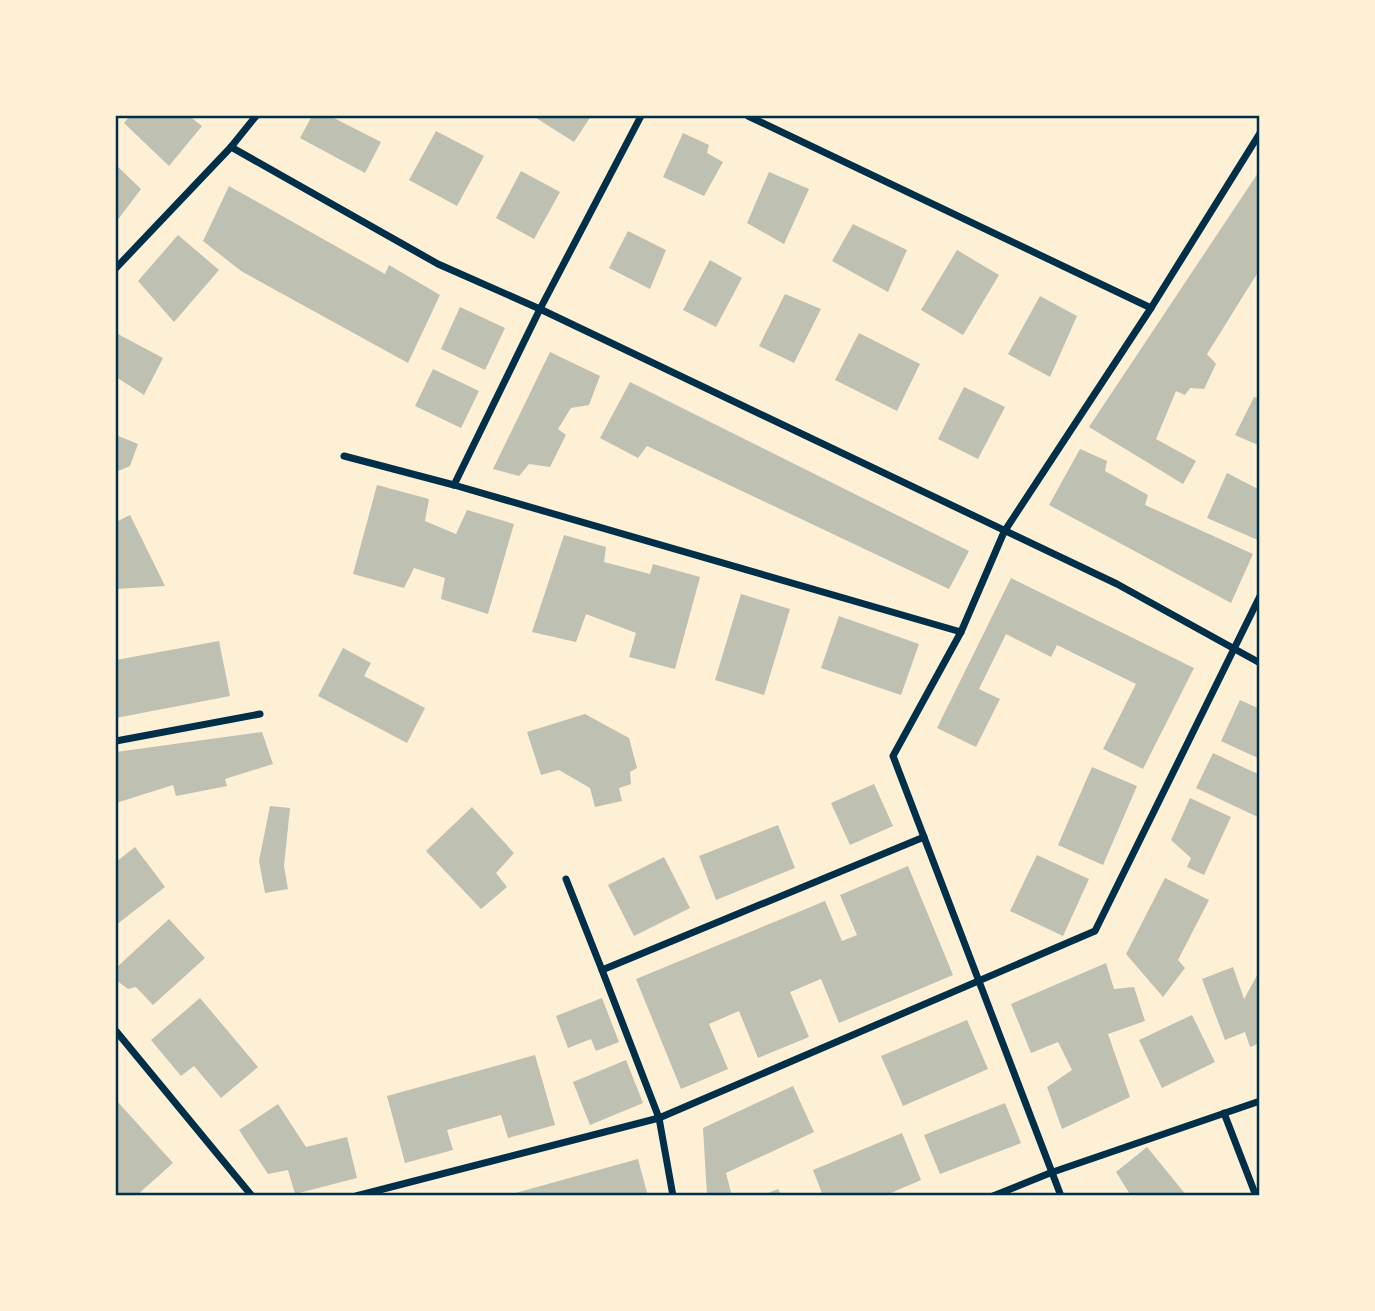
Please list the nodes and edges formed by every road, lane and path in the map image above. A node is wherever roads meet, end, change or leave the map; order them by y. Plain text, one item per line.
1 (256, 116) edge
2 (641, 116) edge
3 (748, 116) edge
4 (1259, 133) edge
5 (231, 147) junction
6 (116, 268) edge
7 (1151, 308) junction
8 (540, 309) junction
9 (344, 456) dead end
10 (454, 485) junction
11 (1004, 532) junction
12 (1259, 596) edge
13 (961, 632) junction
14 (1233, 649) junction
15 (1259, 663) edge
16 (260, 714) dead end
17 (116, 741) edge
18 (924, 837) junction
19 (566, 879) dead end
20 (602, 970) junction
21 (979, 981) junction
22 (116, 1031) edge
23 (1259, 1101) edge
24 (1224, 1113) junction
25 (659, 1118) junction
26 (1050, 1173) junction
27 (252, 1195) edge
28 (356, 1195) edge
29 (673, 1195) edge
30 (993, 1195) edge
31 (1060, 1195) edge
32 (1256, 1195) edge

1 - 5 street
2 - 8 street
3 - 7 street
4 - 7 street
5 - 6 street
5 - 8 street
7 - 11 street
8 - 10 street
8 - 11 street
9 - 10 street
10 - 13 street
11 - 13 street
11 - 14 street
12 - 14 street
13 - 18 street
14 - 15 street
14 - 21 street
16 - 17 street
18 - 20 street
18 - 21 street
19 - 20 street
20 - 25 street
21 - 25 street
21 - 26 street
22 - 27 street
23 - 24 street
24 - 26 street
24 - 32 street
25 - 28 street
25 - 29 street
26 - 30 street
26 - 31 street

